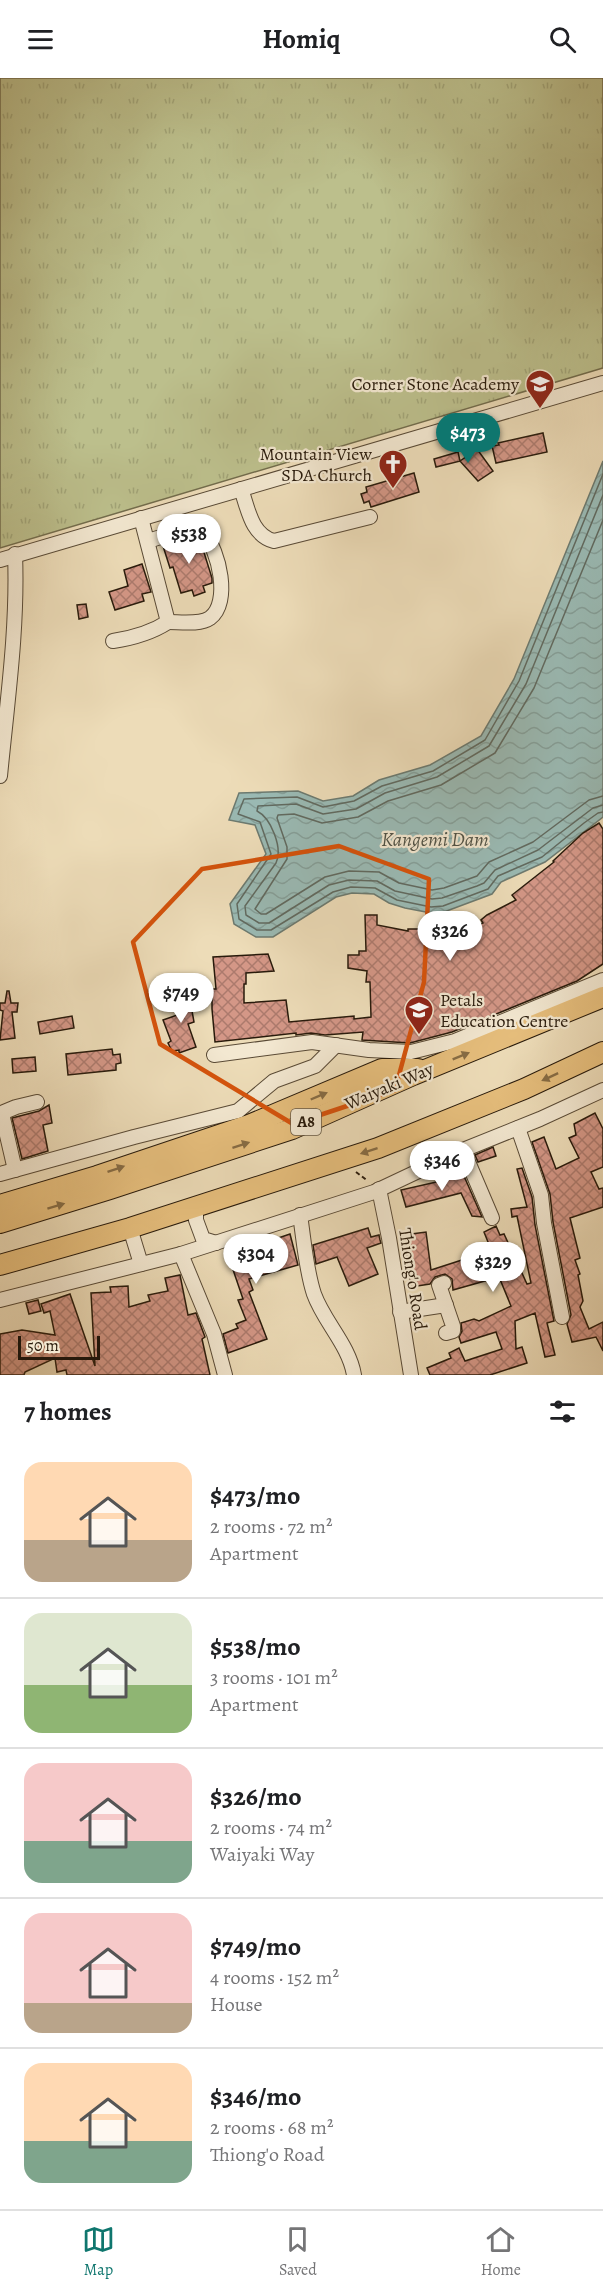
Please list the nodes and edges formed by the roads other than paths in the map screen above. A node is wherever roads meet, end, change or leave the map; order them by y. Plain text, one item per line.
1 (603, 383) edge
2 (241, 489) junction
3 (141, 518) junction
4 (370, 518) dead end
5 (148, 541) junction
6 (15, 554) junction
7 (0, 560) edge
8 (0, 602) edge
9 (15, 602) junction
10 (168, 622) junction
11 (7, 623) edge
12 (113, 640) dead end
13 (0, 776) edge
14 (603, 980) edge
15 (603, 997) edge
16 (336, 1045) junction
17 (603, 1053) edge
18 (214, 1055) dead end
19 (429, 1069) junction
20 (603, 1089) edge
21 (37, 1102) dead end
22 (518, 1128) junction
23 (463, 1150) junction
24 (15, 1170) junction
25 (0, 1174) edge
26 (379, 1189) junction
27 (0, 1204) edge
28 (196, 1207) junction
29 (300, 1215) junction
30 (492, 1218) dead end
31 (0, 1223) edge
32 (129, 1228) junction
33 (216, 1243) junction
34 (181, 1254) junction
35 (141, 1264) junction
36 (0, 1265) edge
37 (444, 1283) dead end
38 (0, 1300) edge
39 (446, 1305) junction
40 (400, 1312) junction
41 (562, 1317) dead end
42 (446, 1333) dead end
43 (225, 1375) edge
44 (354, 1375) edge
45 (411, 1375) edge

1 - 2 street
2 - 3 street
2 - 4 street
3 - 5 street
3 - 6 street
5 - 10 street
5 - 10 street
6 - 7 street
6 - 9 street
8 - 9 street
9 - 11 street
10 - 12 street
11 - 13 street
14 - 16 street
19 -> 15 highway, Waiyaki Way / A8
16 - 18 street
16 - 24 street
17 -> 28 highway
27 -> 19 highway
31 -> 19 highway, Waiyaki Way / A8
20 - 22 street
21 - 24 street
22 - 23 street
22 - 41 street
23 - 26 street
23 - 30 street
24 - 25 street
26 - 29 street
26 - 40 street, Thiong'o Road
28 - 32 highway
28 - 33 street
29 - 33 street
29 - 44 street
32 - 35 street
32 - 36 highway
33 - 34 street
34 - 35 street
34 - 43 street
35 - 38 street
37 - 39 street
39 - 40 street
39 - 42 street
40 - 45 street, Thiong'o Road

